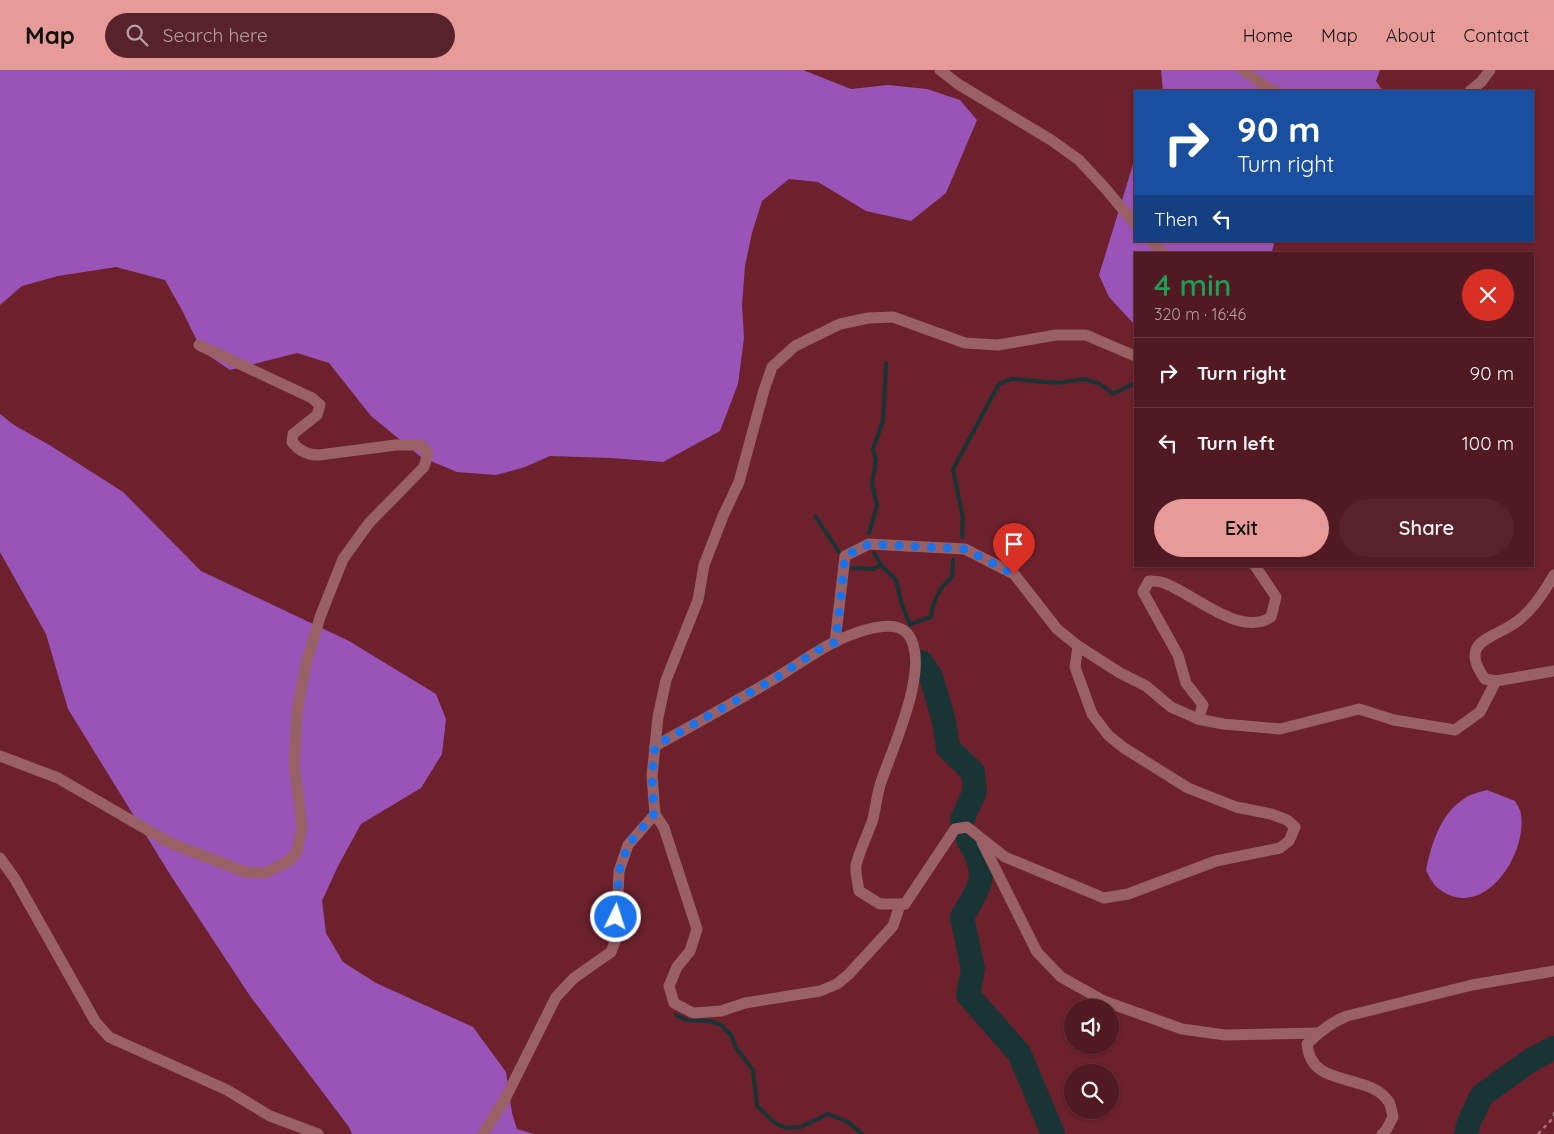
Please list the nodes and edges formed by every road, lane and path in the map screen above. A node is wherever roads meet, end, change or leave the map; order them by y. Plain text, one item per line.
1 (940, 70) edge
2 (1243, 70) edge
3 (1490, 70) edge
4 (1274, 90) edge
5 (1471, 90) edge
6 (1134, 223) edge
7 (1152, 242) edge
8 (1162, 252) edge
9 (199, 344) dead end
10 (1134, 356) edge
11 (1256, 567) edge
12 (1554, 575) edge
13 (836, 642) junction
14 (1078, 646) junction
15 (1554, 671) edge
16 (1496, 682) junction
17 (1198, 719) junction
18 (655, 746) junction
19 (0, 756) edge
20 (654, 814) junction
21 (980, 838) junction
22 (0, 858) edge
23 (905, 904) junction
24 (1554, 971) edge
25 (1317, 1033) junction
26 (1554, 1110) edge
27 (318, 1134) edge
28 (483, 1134) edge
29 (1385, 1134) edge
30 (1538, 1134) edge

1 - 6 street
2 - 4 street
3 - 5 street
7 - 8 street
9 - 19 street
10 - 18 street
11 - 17 street
12 - 16 street
13 - 14 street
13 - 18 street
13 - 23 street
14 - 17 street
14 - 21 street
15 - 16 street
16 - 17 street
18 - 20 street
20 - 23 street
20 - 28 street
21 - 23 street
21 - 25 street
22 - 27 street
24 - 25 street
25 - 29 street
26 - 30 path

